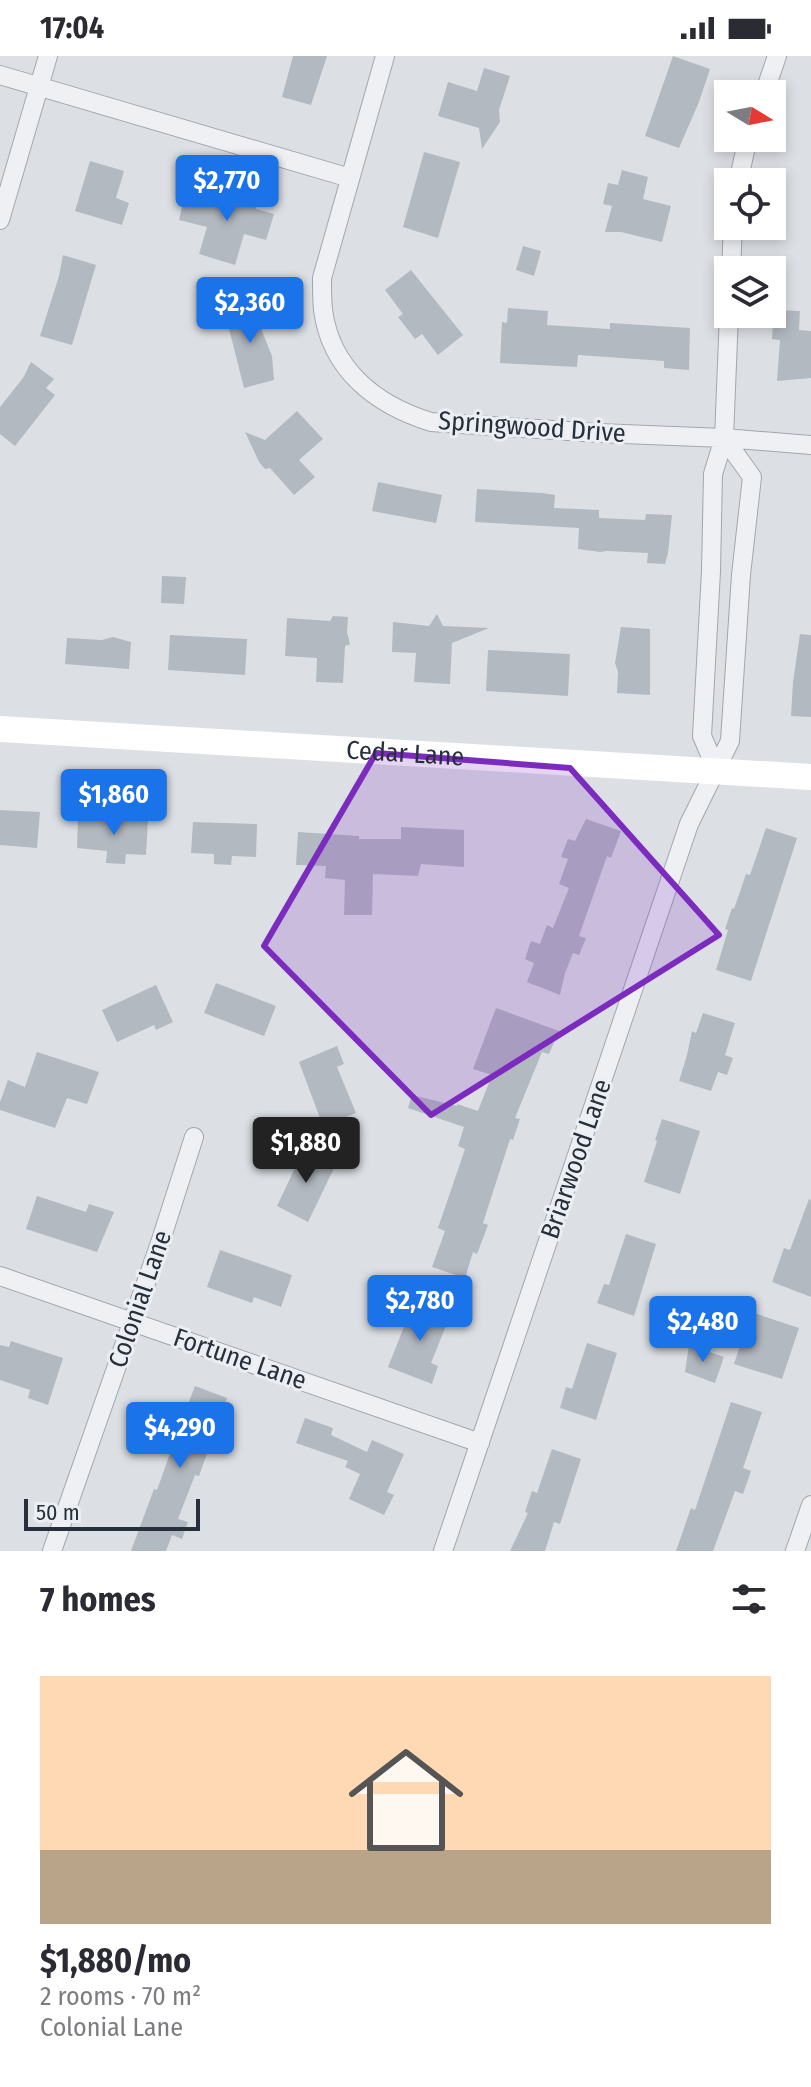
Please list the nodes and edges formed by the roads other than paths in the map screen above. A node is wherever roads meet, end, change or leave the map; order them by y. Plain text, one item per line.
1 (48, 56) edge
2 (385, 56) edge
3 (777, 56) edge
4 (0, 75) edge
5 (769, 80) edge
6 (39, 87) junction
7 (350, 178) junction
8 (0, 220) edge
9 (728, 328) edge
10 (724, 438) junction
11 (811, 445) edge
12 (0, 729) edge
13 (717, 771) junction
14 (811, 777) edge
15 (194, 1137) dead end
16 (0, 1276) edge
17 (133, 1321) junction
18 (480, 1443) junction
19 (811, 1505) edge
20 (52, 1551) edge
21 (443, 1551) edge
22 (795, 1551) edge

1 - 6 street
2 - 7 street, Springwood Drive
3 - 5 street
4 - 6 street
6 - 7 street
6 - 8 street
7 - 10 street, Springwood Drive
9 - 10 street
10 - 11 street, Springwood Drive
10 - 13 street
10 - 13 street, Briarwood Lane
12 - 13 main road, Cedar Lane
13 - 14 main road, Cedar Lane
13 - 18 street, Briarwood Lane
15 - 17 street, Colonial Lane
16 - 17 street, Fortune Lane
17 - 18 street, Fortune Lane
17 - 20 street, Colonial Lane
18 - 21 street, Briarwood Lane
19 - 22 street

